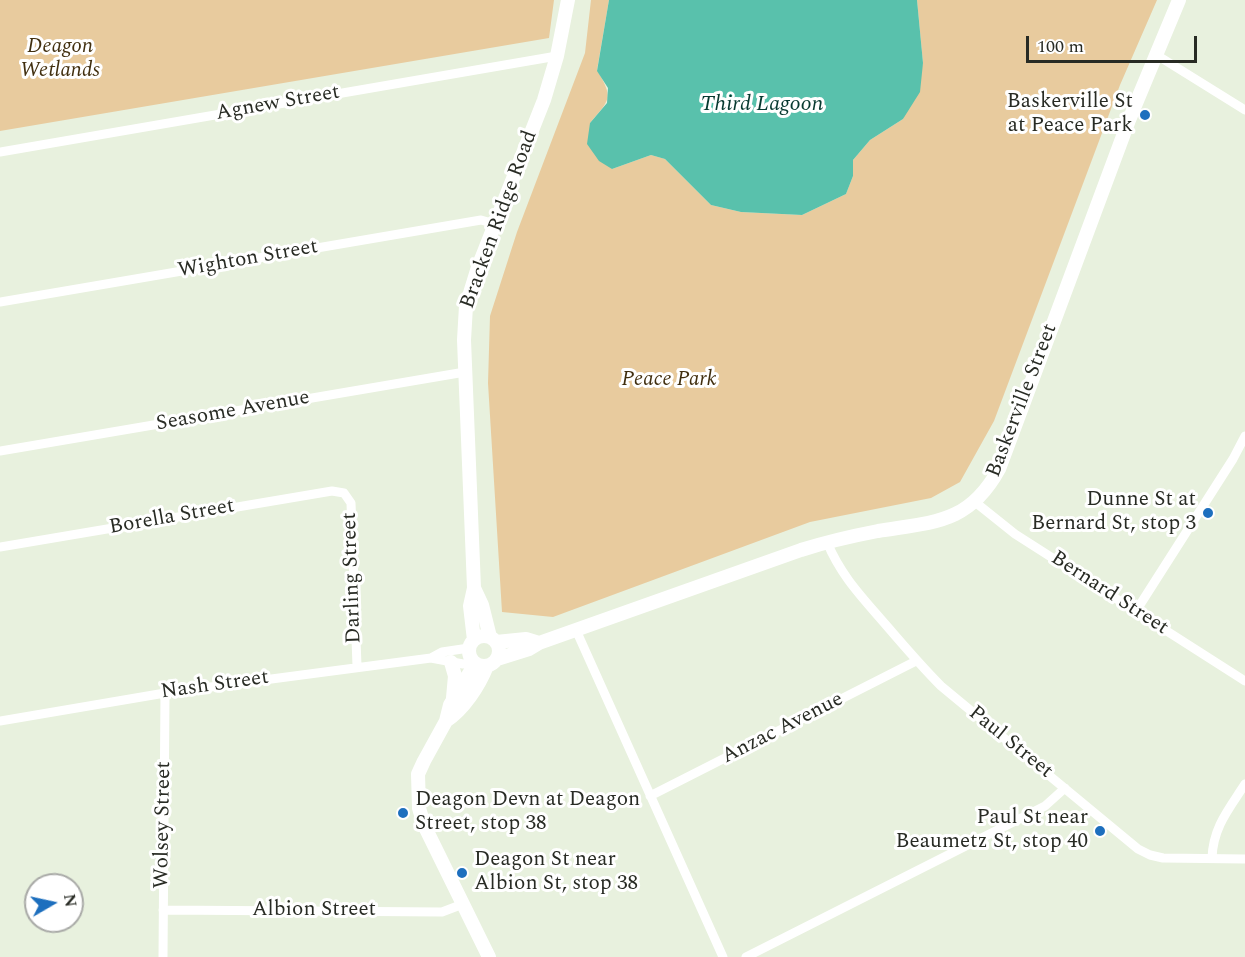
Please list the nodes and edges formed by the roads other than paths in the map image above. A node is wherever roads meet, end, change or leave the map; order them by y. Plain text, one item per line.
1 (568, 0) edge
2 (1179, 0) edge
3 (1155, 54) junction
4 (557, 56) junction
5 (1245, 110) edge
6 (0, 152) edge
7 (495, 224) junction
8 (0, 302) edge
9 (465, 372) junction
10 (1245, 436) edge
11 (0, 451) edge
12 (344, 493) joint
13 (975, 502) junction
14 (827, 542) junction
15 (0, 547) edge
16 (474, 588) junction
17 (1136, 611) junction
18 (576, 630) junction
19 (493, 639) junction
20 (539, 643) junction
21 (471, 644) junction
22 (431, 658) junction
23 (916, 661) junction
24 (451, 662) junction
25 (483, 663) junction
26 (357, 666) junction
27 (1245, 681) edge
28 (165, 693) junction
29 (453, 701) junction
30 (0, 721) edge
31 (446, 721) junction
32 (1245, 784) edge
33 (1065, 788) junction
34 (650, 796) junction
35 (1212, 858) junction
36 (1245, 859) edge
37 (463, 904) junction
38 (163, 910) junction
39 (163, 957) edge
40 (489, 957) edge
41 (723, 957) edge
42 (746, 957) edge

1 - 4 main road, Bracken Ridge Road
2 - 3 main road, Baskerville Street
3 - 5 street
3 - 13 main road, Baskerville Street
4 - 6 street, Agnew Street
4 - 7 main road, Bracken Ridge Road
7 - 8 street, Wighton Street
7 - 9 main road, Bracken Ridge Road
9 - 11 street, Seasome Avenue
9 - 16 main road, Bracken Ridge Road
10 - 17 street
12 - 15 street, Borella Street
12 - 26 street, Darling Street
13 - 14 main road, Baskerville Street
13 - 17 street, Bernard Street
14 - 18 main road, Baskerville Street
14 - 23 street, Paul Street
16 - 19 main road, Bracken Ridge Road
16 - 21 main road, Bracken Ridge Road
17 - 27 street, Bernard Street
18 - 20 main road, Baskerville Street
18 - 34 street
19 - 20 main road, Baskerville Street
19 - 21 main road
19 - 25 main road
20 - 25 main road, Baskerville Street
21 - 22 street, Nash Street
21 - 25 main road
22 - 24 street, Nash Street
22 - 26 street, Nash Street
23 - 33 street, Paul Street
23 - 34 street, Anzac Avenue
24 - 25 street, Nash Street
24 - 29 main road
25 - 29 main road
25 - 31 main road
26 - 28 street, Nash Street
28 - 30 street, Nash Street
28 - 38 street, Wolsey Street
29 - 31 main road
31 - 37 main road
32 - 35 street
33 - 35 street, Paul Street
33 - 42 street
34 - 41 street
35 - 36 street, Paul Street
37 - 38 street, Albion Street
37 - 40 main road
38 - 39 street, Wolsey Street

